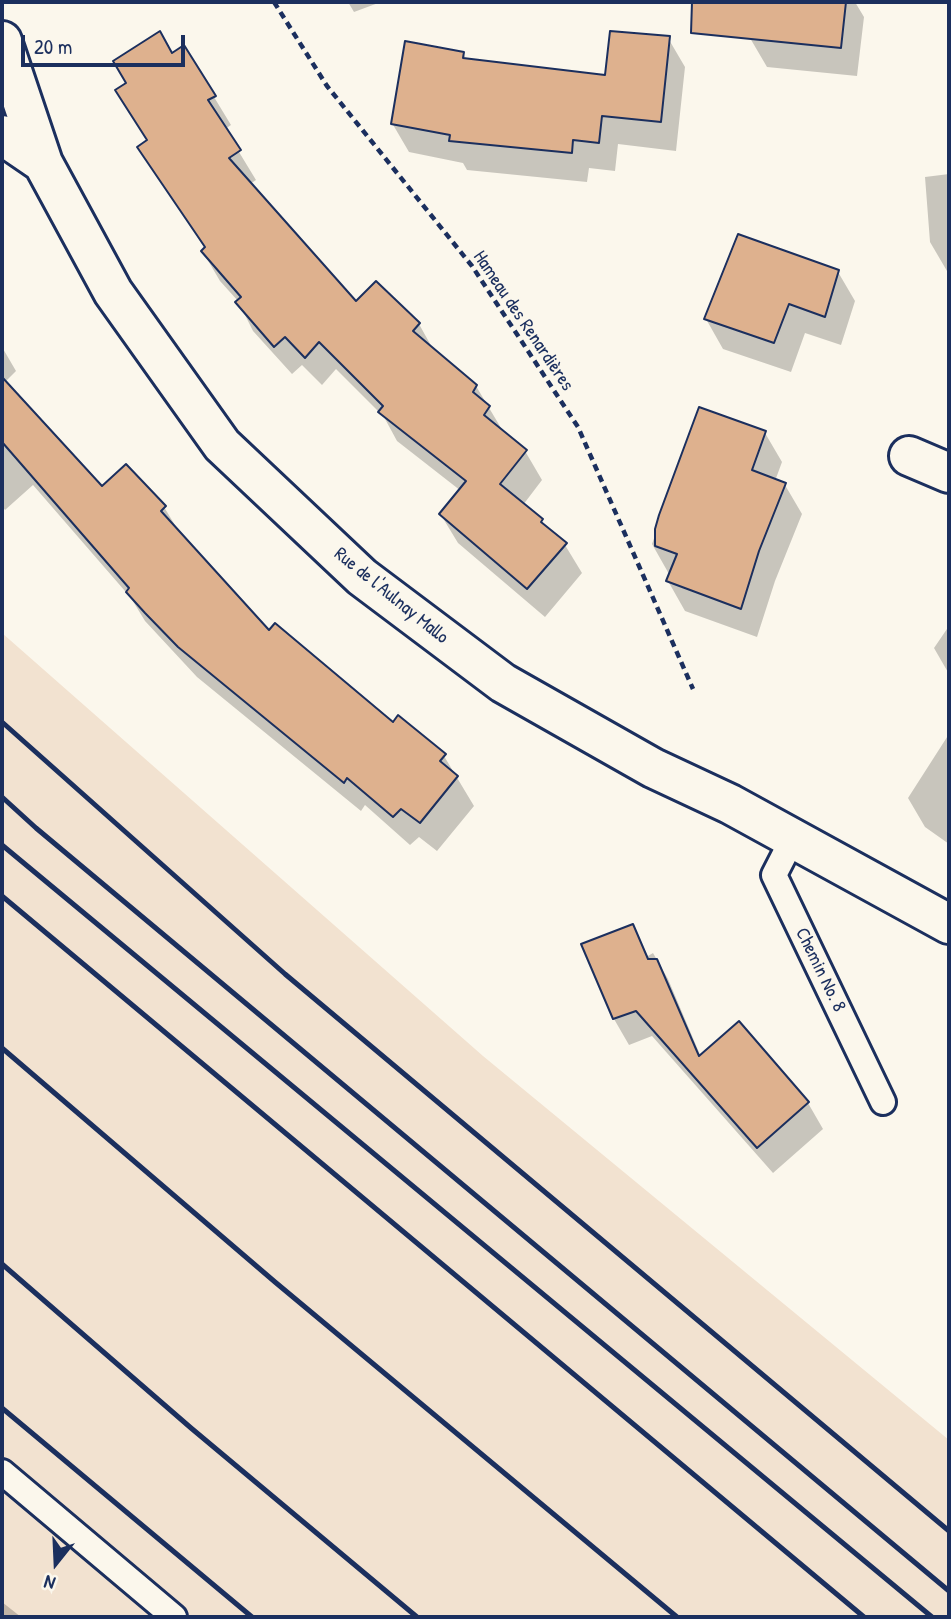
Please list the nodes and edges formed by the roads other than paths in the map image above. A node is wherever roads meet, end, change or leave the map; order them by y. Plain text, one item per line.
1 (2, 41) edge
2 (2, 135) edge
3 (43, 163) junction
4 (909, 456) dead end
5 (949, 472) edge
6 (793, 838) junction
7 (949, 923) edge
8 (883, 1102) dead end
9 (2, 1472) edge
10 (174, 1617) edge

1 - 3 street, Rue de l'Aulnay Mallo
2 - 3 street
3 - 6 street, Rue de l'Aulnay Mallo
4 - 5 street
6 - 7 street, Rue de l'Aulnay Mallo
6 - 8 lane, Chemin No. 8
9 - 10 lane

